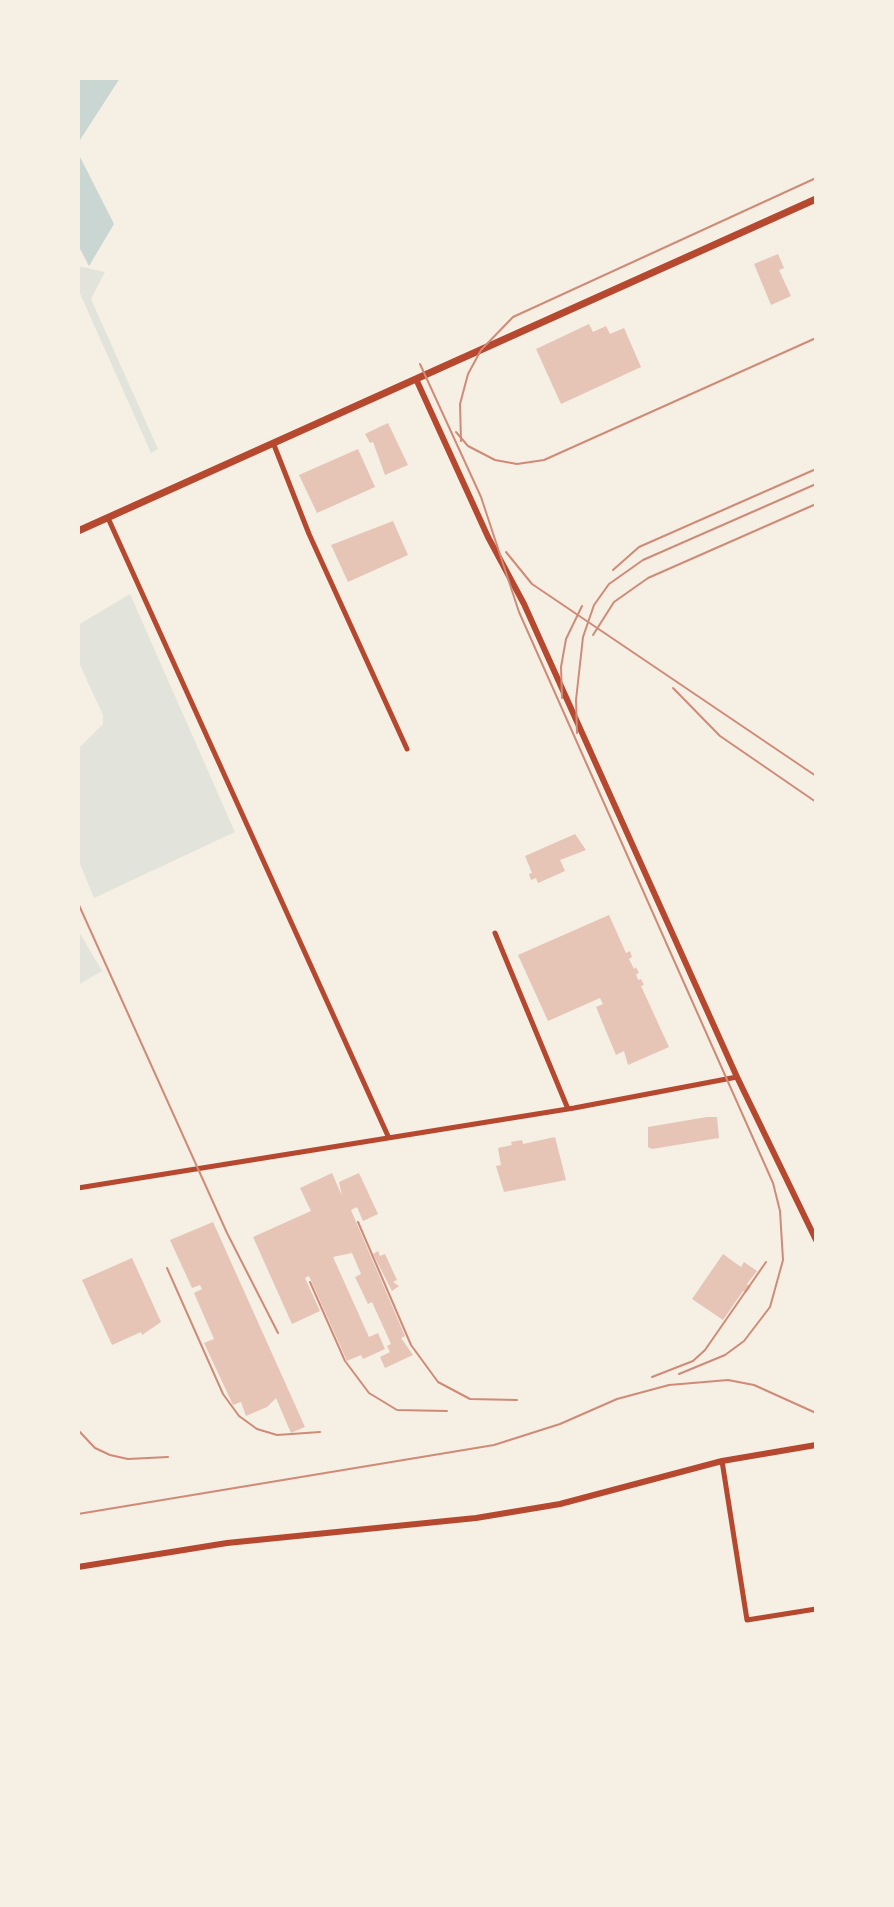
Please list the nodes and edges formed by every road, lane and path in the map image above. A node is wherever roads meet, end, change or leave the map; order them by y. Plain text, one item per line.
1 (816, 199) edge
2 (416, 379) junction
3 (274, 445) junction
4 (108, 518) junction
5 (78, 531) edge
6 (407, 749) dead end
7 (495, 933) dead end
8 (737, 1077) junction
9 (568, 1109) junction
10 (388, 1136) junction
11 (78, 1188) edge
12 (816, 1240) edge
13 (816, 1445) edge
14 (722, 1461) junction
15 (78, 1567) edge
16 (816, 1609) edge

1 - 2 main road
2 - 3 main road
2 - 8 street
3 - 4 main road
3 - 6 street
4 - 5 main road
4 - 10 street
7 - 9 street
8 - 9 street
8 - 12 street
9 - 10 street
10 - 11 street
13 - 14 street
14 - 15 street
14 - 16 street

